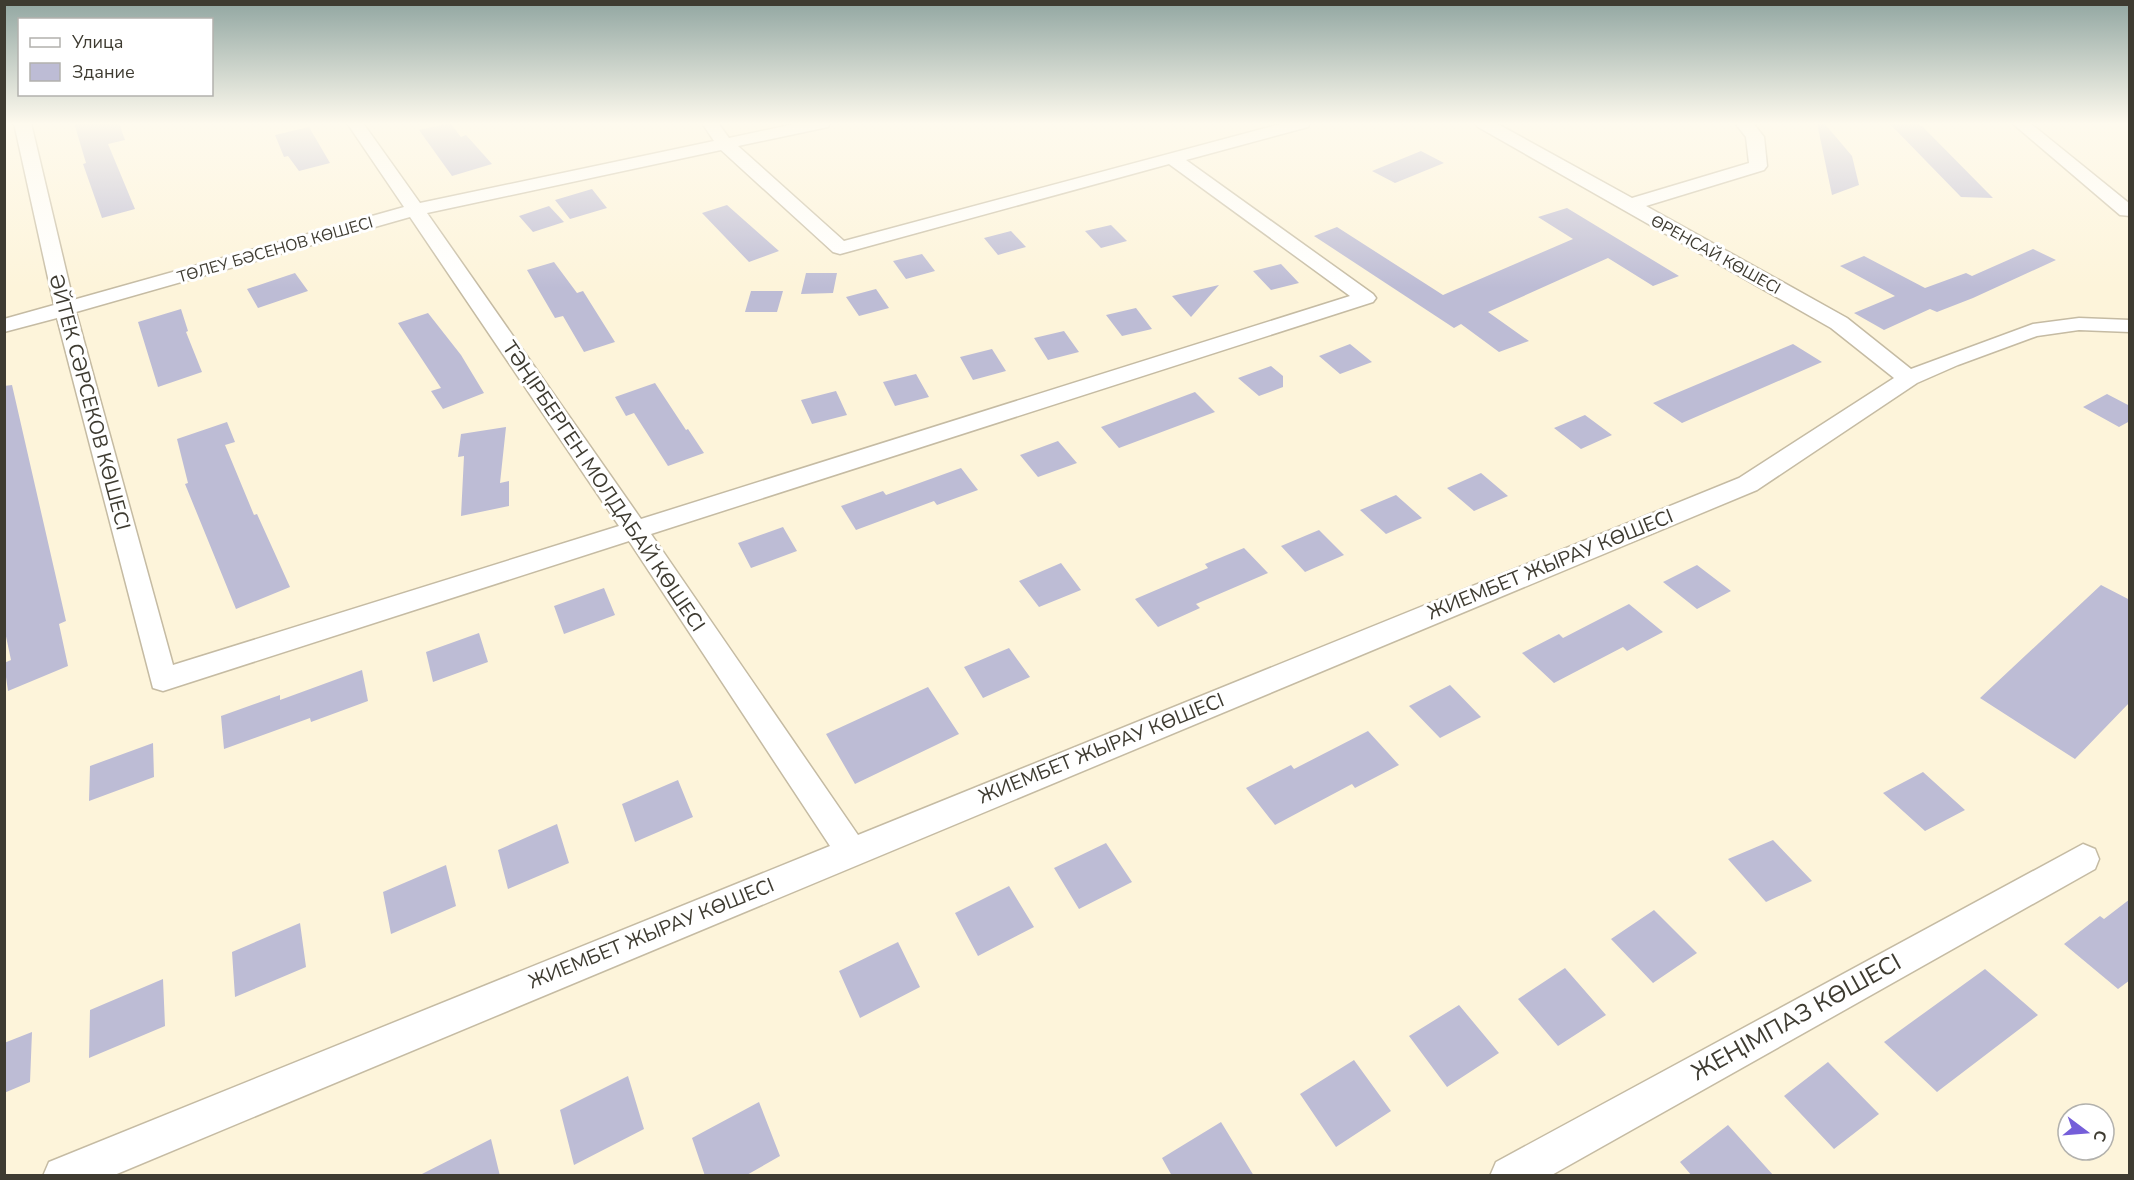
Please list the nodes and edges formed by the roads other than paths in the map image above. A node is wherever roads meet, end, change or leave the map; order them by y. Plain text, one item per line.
1 (35, 178) edge
2 (393, 178) edge
3 (565, 178) edge
4 (763, 178) edge
5 (1098, 178) edge
6 (1200, 178) edge
7 (1582, 178) edge
8 (1718, 178) edge
9 (2086, 178) edge
10 (1630, 205) junction
11 (415, 210) junction
12 (2127, 212) dead end
13 (65, 309) junction
14 (4, 326) edge
15 (2130, 326) edge
16 (1909, 378) junction
17 (635, 530) junction
18 (851, 851) junction
19 (2083, 859) dead end
20 (63, 1176) edge
21 (1510, 1176) edge

1 - 13 street, ӘЙТЕК СӘРСЕКОВ КӨШЕСІ
2 - 11 street, ТӘҢІРБЕРГЕН МОЛДАБАЙ КӨШЕСІ
3 - 11 street, ТӨЛЕУ БӘСЕНОВ КӨШЕСІ
4 - 5 street
6 - 17 street
7 - 10 street, ӨРЕНСАЙ КӨШЕСІ
8 - 10 street
9 - 12 street
10 - 16 street, ӨРЕНСАЙ КӨШЕСІ
11 - 13 street, ТӨЛЕУ БӘСЕНОВ КӨШЕСІ
11 - 17 street, ТӘҢІРБЕРГЕН МОЛДАБАЙ КӨШЕСІ
13 - 14 street, ТӨЛЕУ БӘСЕНОВ КӨШЕСІ
13 - 17 street, ӘЙТЕК СӘРСЕКОВ КӨШЕСІ
15 - 16 street, ЖИЕМБЕТ ЖЫРАУ КӨШЕСІ
16 - 18 street, ЖИЕМБЕТ ЖЫРАУ КӨШЕСІ
17 - 18 street, ТӘҢІРБЕРГЕН МОЛДАБАЙ КӨШЕСІ
18 - 20 street, ЖИЕМБЕТ ЖЫРАУ КӨШЕСІ
19 - 21 street, ЖЕҢІМПАЗ КӨШЕСІ

